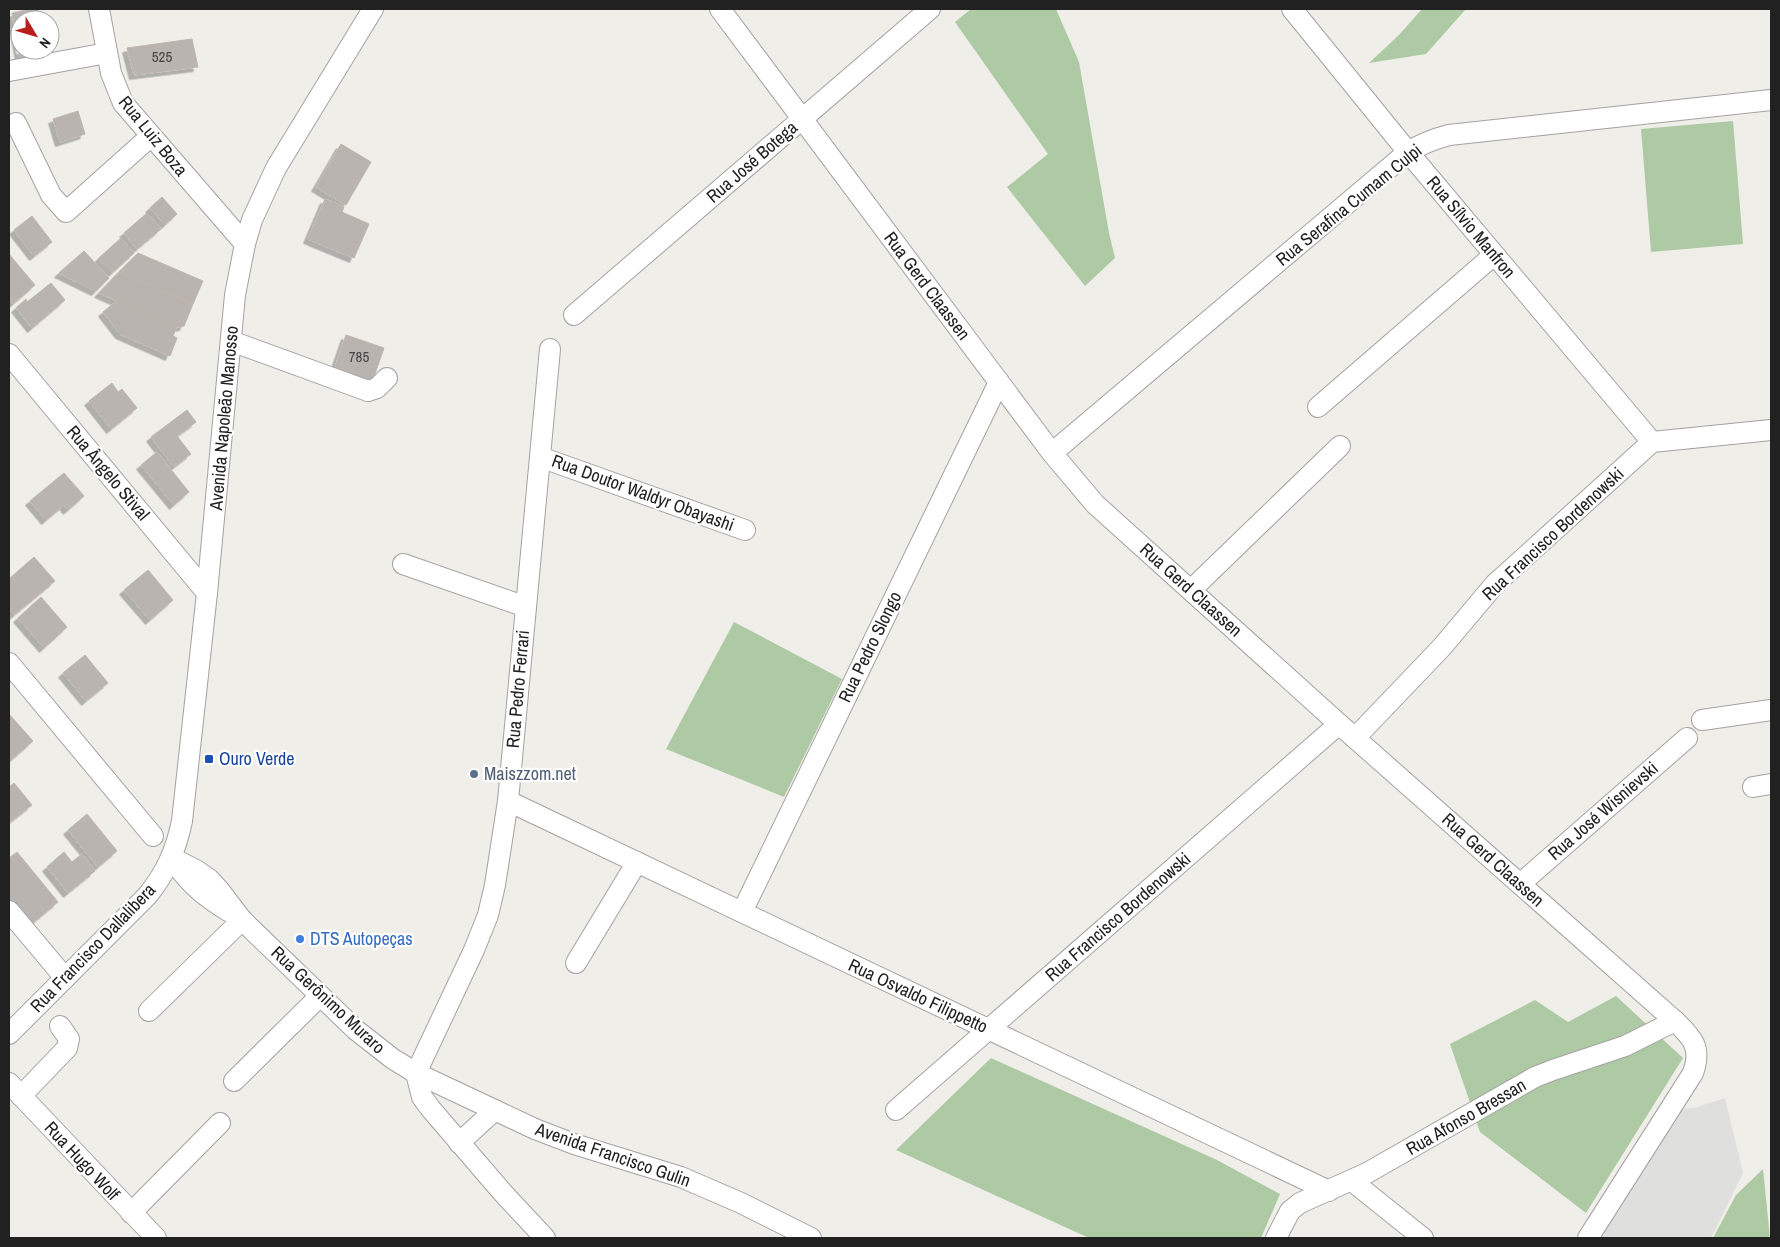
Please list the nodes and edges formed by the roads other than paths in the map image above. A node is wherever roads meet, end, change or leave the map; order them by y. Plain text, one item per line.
1 (99, 9) edge
2 (373, 9) edge
3 (720, 9) edge
4 (930, 9) edge
5 (1292, 9) edge
6 (106, 53) junction
7 (9, 72) edge
8 (1771, 100) edge
9 (802, 119) junction
10 (16, 123) dead end
11 (151, 136) junction
12 (1408, 152) junction
13 (245, 244) junction
14 (1494, 255) junction
15 (574, 315) dead end
16 (231, 341) junction
17 (550, 349) dead end
18 (9, 354) edge
19 (387, 378) dead end
20 (998, 382) junction
21 (1318, 407) dead end
22 (1771, 430) edge
23 (1652, 442) junction
24 (1340, 446) dead end
25 (1052, 453) junction
26 (540, 456) junction
27 (745, 530) dead end
28 (403, 564) dead end
29 (1191, 590) junction
30 (207, 593) junction
31 (526, 607) junction
32 (9, 663) edge
33 (1771, 710) edge
34 (1702, 720) dead end
35 (1339, 724) junction
36 (1355, 738) junction
37 (1686, 738) dead end
38 (508, 801) junction
39 (153, 836) dead end
40 (172, 858) junction
41 (637, 862) junction
42 (1520, 884) junction
43 (9, 911) edge
44 (742, 912) junction
45 (242, 920) junction
46 (576, 963) dead end
47 (65, 978) junction
48 (320, 996) junction
49 (149, 1011) dead end
50 (1675, 1021) junction
51 (60, 1026) dead end
52 (989, 1029) junction
53 (9, 1034) edge
54 (416, 1073) junction
55 (234, 1081) dead end
56 (15, 1089) edge
57 (495, 1110) junction
58 (896, 1110) dead end
59 (220, 1123) dead end
60 (459, 1143) junction
61 (1352, 1181) junction
62 (1329, 1190) junction
63 (132, 1213) junction
64 (156, 1238) edge
65 (545, 1238) edge
66 (811, 1238) edge
67 (1276, 1238) edge
68 (1423, 1238) edge
69 (1588, 1238) edge

1 - 6 street, Rua Luiz Boza
2 - 13 street, Avenida Napoleão Manosso
3 - 9 street, Rua Gerd Claassen
4 - 9 street, Rua José Botega
5 - 12 street, Rua Sílvio Manfron
6 - 7 street
6 - 11 street, Rua Luiz Boza
8 - 12 street, Rua Serafina Cumam Culpi
9 - 15 street, Rua José Botega
9 - 20 street, Rua Gerd Claassen
10 - 11 street
11 - 13 street, Rua Luiz Boza
12 - 14 street, Rua Sílvio Manfron
12 - 25 street, Rua Serafina Cumam Culpi
13 - 16 street, Avenida Napoleão Manosso
14 - 21 street
14 - 23 street, Rua Sílvio Manfron
16 - 19 street
16 - 30 street, Avenida Napoleão Manosso
17 - 26 street, Rua Pedro Ferrari
18 - 30 street, Rua Ângelo Stival
20 - 25 street, Rua Gerd Claassen
20 - 44 street, Rua Pedro Slongo
22 - 23 street
23 - 36 street, Rua Francisco Bordenowski
24 - 29 street
25 - 29 street, Rua Gerd Claassen
26 - 27 street, Rua Doutor Waldyr Obayashi
26 - 31 street, Rua Pedro Ferrari
28 - 31 street
29 - 35 street, Rua Gerd Claassen
30 - 40 street, Avenida Napoleão Manosso
31 - 38 street, Rua Pedro Ferrari
32 - 39 street
33 - 34 street
35 - 36 street, Rua Gerd Claassen
35 - 52 street, Rua Francisco Bordenowski
36 - 42 street, Rua Gerd Claassen
37 - 42 street, Rua José Wisnievski
38 - 41 street, Rua Osvaldo Filippetto
38 - 54 street, Rua Pedro Ferrari
40 - 45 street, Rua Gerônimo Muraro
40 - 47 street, Rua Francisco Dallalibera
41 - 44 street, Rua Osvaldo Filippetto
41 - 46 street
42 - 50 street, Rua Gerd Claassen
43 - 47 street
44 - 52 street, Rua Osvaldo Filippetto
45 - 48 street, Rua Gerônimo Muraro
45 - 49 street
47 - 53 street, Rua Francisco Dallalibera
48 - 54 street, Rua Gerônimo Muraro
48 - 55 street
50 - 61 street, Rua Afonso Bressan
50 - 69 street, Rua Gerd Claassen
51 - 56 street
52 - 58 street, Rua Francisco Bordenowski
52 - 62 street, Rua Osvaldo Filippetto
54 - 57 street, Avenida Francisco Gulin
54 - 60 street
56 - 63 street, Rua Hugo Wolf
57 - 60 street
57 - 66 street, Avenida Francisco Gulin
59 - 63 street
60 - 65 street
61 - 62 street, Rua Afonso Bressan
61 - 68 street
62 - 67 street, Rua Afonso Bressan
63 - 64 street, Rua Hugo Wolf

